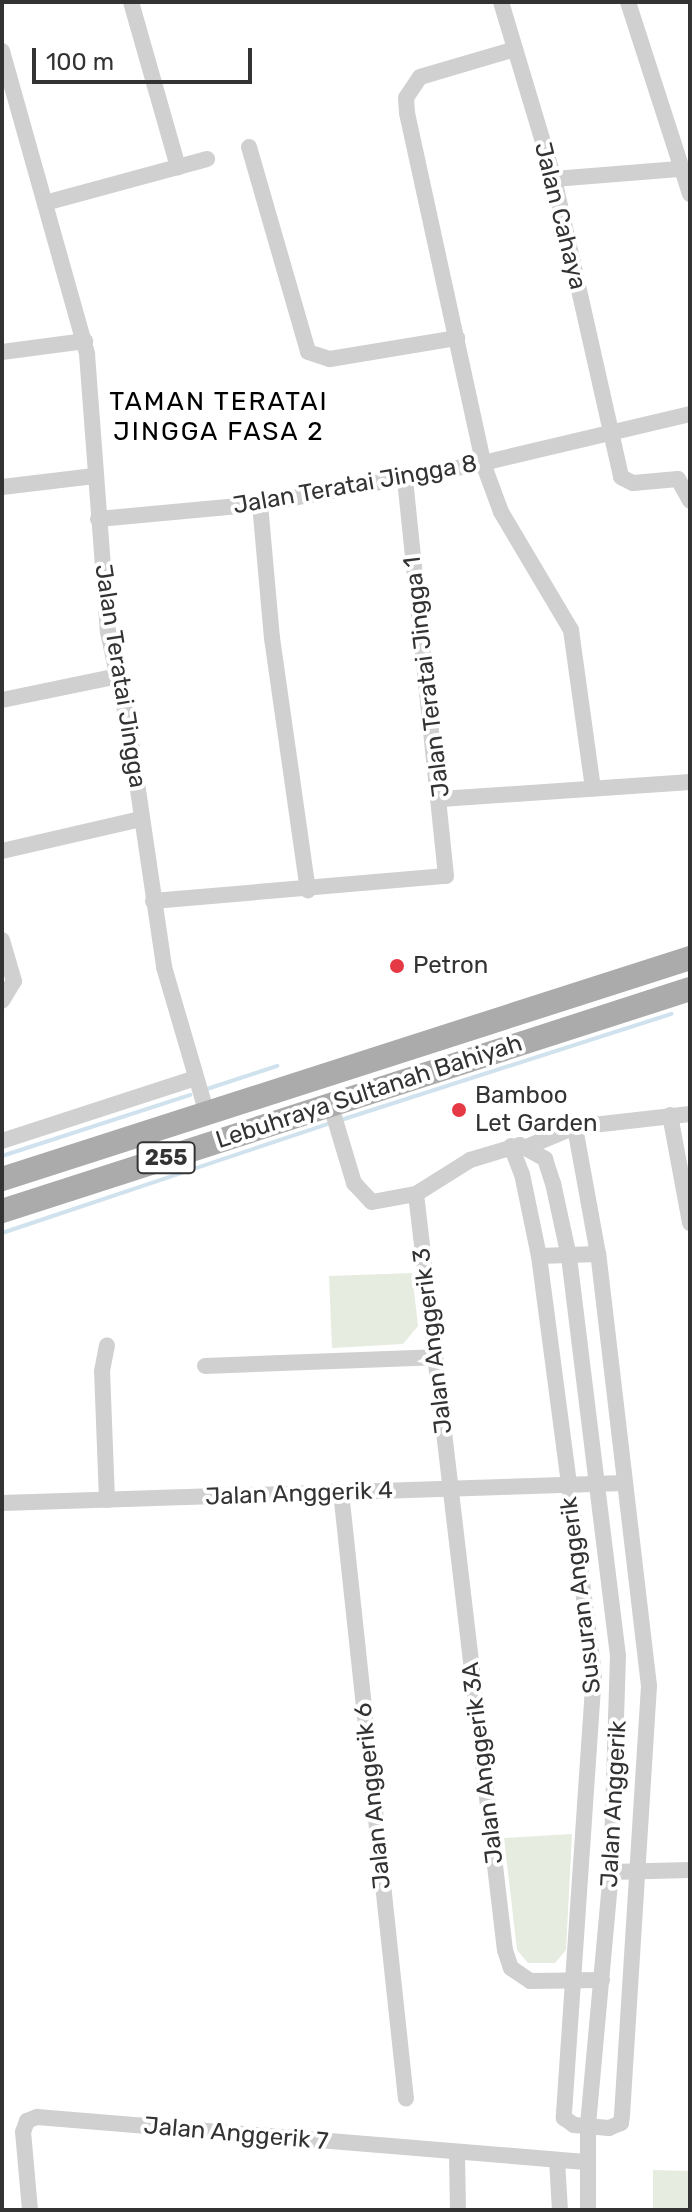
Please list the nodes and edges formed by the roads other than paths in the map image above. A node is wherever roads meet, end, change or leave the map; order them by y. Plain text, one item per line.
1 (131, 2) edge
2 (501, 2) edge
3 (628, 2) edge
4 (515, 49) junction
5 (2, 51) edge
6 (249, 147) dead end
7 (207, 159) dead end
8 (178, 167) junction
9 (679, 169) junction
10 (554, 179) junction
11 (690, 194) edge
12 (45, 203) junction
13 (457, 338) junction
14 (85, 341) junction
15 (2, 352) edge
16 (690, 414) edge
17 (610, 432) junction
18 (483, 463) junction
19 (94, 476) junction
20 (405, 477) junction
21 (2, 487) edge
22 (690, 501) edge
23 (260, 504) junction
24 (98, 519) junction
25 (118, 676) junction
26 (2, 700) edge
27 (690, 782) edge
28 (593, 788) junction
29 (441, 799) junction
30 (141, 819) junction
31 (2, 851) edge
32 (308, 890) junction
33 (153, 901) junction
34 (2, 940) edge
35 (690, 958) edge
36 (690, 989) edge
37 (2, 1001) edge
38 (610, 1013) junction
39 (511, 1015) junction
40 (495, 1052) junction
41 (322, 1077) junction
42 (196, 1078) junction
43 (330, 1103) junction
44 (207, 1114) junction
45 (690, 1114) edge
46 (670, 1115) junction
47 (575, 1127) junction
48 (2, 1141) edge
49 (511, 1146) junction
50 (529, 1146) junction
51 (2, 1179) edge
52 (416, 1194) junction
53 (2, 1211) edge
54 (690, 1223) edge
55 (598, 1254) junction
56 (539, 1256) junction
57 (569, 1257) junction
58 (107, 1345) dead end
59 (435, 1357) junction
60 (205, 1366) dead end
61 (625, 1483) junction
62 (595, 1484) junction
63 (567, 1485) junction
64 (450, 1489) junction
65 (341, 1492) junction
66 (107, 1500) junction
67 (2, 1503) edge
68 (648, 1654) junction
69 (618, 1655) junction
70 (690, 1870) edge
71 (611, 1872) junction
72 (640, 1872) junction
73 (602, 1980) junction
74 (575, 1981) junction
75 (406, 2099) dead end
76 (588, 2127) junction
77 (457, 2154) junction
78 (557, 2160) junction
79 (585, 2162) junction
80 (30, 2210) edge
81 (458, 2210) edge
82 (560, 2210) edge
83 (588, 2210) edge

1 - 8 street
2 - 4 street, Jalan Cahaya
3 - 9 street
4 - 10 street, Jalan Cahaya
4 - 13 street
5 - 12 street, Jalan Teratai Jingga
6 - 13 street
7 - 8 street
8 - 12 street
9 - 10 street
9 - 11 street
10 - 17 street, Jalan Cahaya
12 - 14 street, Jalan Teratai Jingga
13 - 18 street
14 - 15 street
14 - 19 street, Jalan Teratai Jingga
16 - 17 street, Jalan Teratai Jingga 8
17 - 18 street, Jalan Teratai Jingga 8
17 - 22 street, Jalan Cahaya
18 - 20 street, Jalan Teratai Jingga 8
18 - 28 street
19 - 21 street
19 - 24 street, Jalan Teratai Jingga
20 - 23 street, Jalan Teratai Jingga 8
20 - 29 street, Jalan Teratai Jingga 1
23 - 24 street, Jalan Teratai Jingga 8
23 - 32 street
24 - 25 street, Jalan Teratai Jingga
25 - 26 street
25 - 30 street, Jalan Teratai Jingga
27 - 28 street
28 - 29 street
29 - 32 street, Jalan Teratai Jingga 1
30 - 31 street
30 - 33 street, Jalan Teratai Jingga
32 - 33 street
33 - 42 street, Jalan Teratai Jingga
34 - 37 street
35 - 39 main road, Lebuhraya Sultanah Bahiyah / 255
36 - 38 main road, Lebuhraya Sultanah Bahiyah / 255
38 - 39 main road
38 - 40 main road, Lebuhraya Sultanah Bahiyah / 255
39 - 41 main road, Lebuhraya Sultanah Bahiyah / 255
40 - 41 main road
40 - 43 main road, Lebuhraya Sultanah Bahiyah / 255
41 - 44 main road, Lebuhraya Sultanah Bahiyah / 255
42 - 44 street, Jalan Teratai Jingga
42 - 48 street
43 - 52 street
43 - 53 main road, Lebuhraya Sultanah Bahiyah / 255
44 - 51 main road, Lebuhraya Sultanah Bahiyah / 255
45 - 46 street
46 - 47 street
46 - 54 street
47 - 50 street
47 - 55 street
49 - 50 street
49 - 52 street
49 - 56 street, Susuran Anggerik
50 - 57 street, Jalan Anggerik
52 - 59 street, Jalan Anggerik 3
55 - 57 street
55 - 61 street
56 - 57 street
56 - 63 street, Susuran Anggerik
57 - 62 street, Jalan Anggerik
58 - 66 street
59 - 60 street
59 - 64 street, Jalan Anggerik 3
61 - 62 street, Jalan Anggerik 4
61 - 68 street
62 - 63 street, Jalan Anggerik 4
62 - 69 street, Jalan Anggerik
63 - 64 street, Jalan Anggerik 4
63 - 74 street, Susuran Anggerik
64 - 65 street, Jalan Anggerik 4
64 - 74 street, Jalan Anggerik 3A
65 - 66 street, Jalan Anggerik 4
65 - 75 street, Jalan Anggerik 6
66 - 67 street, Jalan Anggerik 4
68 - 69 street
68 - 72 street
69 - 71 street, Jalan Anggerik
70 - 72 street
71 - 72 street
71 - 73 street, Jalan Anggerik
72 - 76 street
73 - 74 street, Jalan Anggerik 3A
73 - 76 street, Jalan Anggerik
74 - 76 street, Susuran Anggerik
76 - 79 street, Jalan Anggerik
77 - 78 street
77 - 80 street, Jalan Anggerik 7
77 - 81 street
78 - 79 street
78 - 82 street
79 - 83 street, Jalan Anggerik

